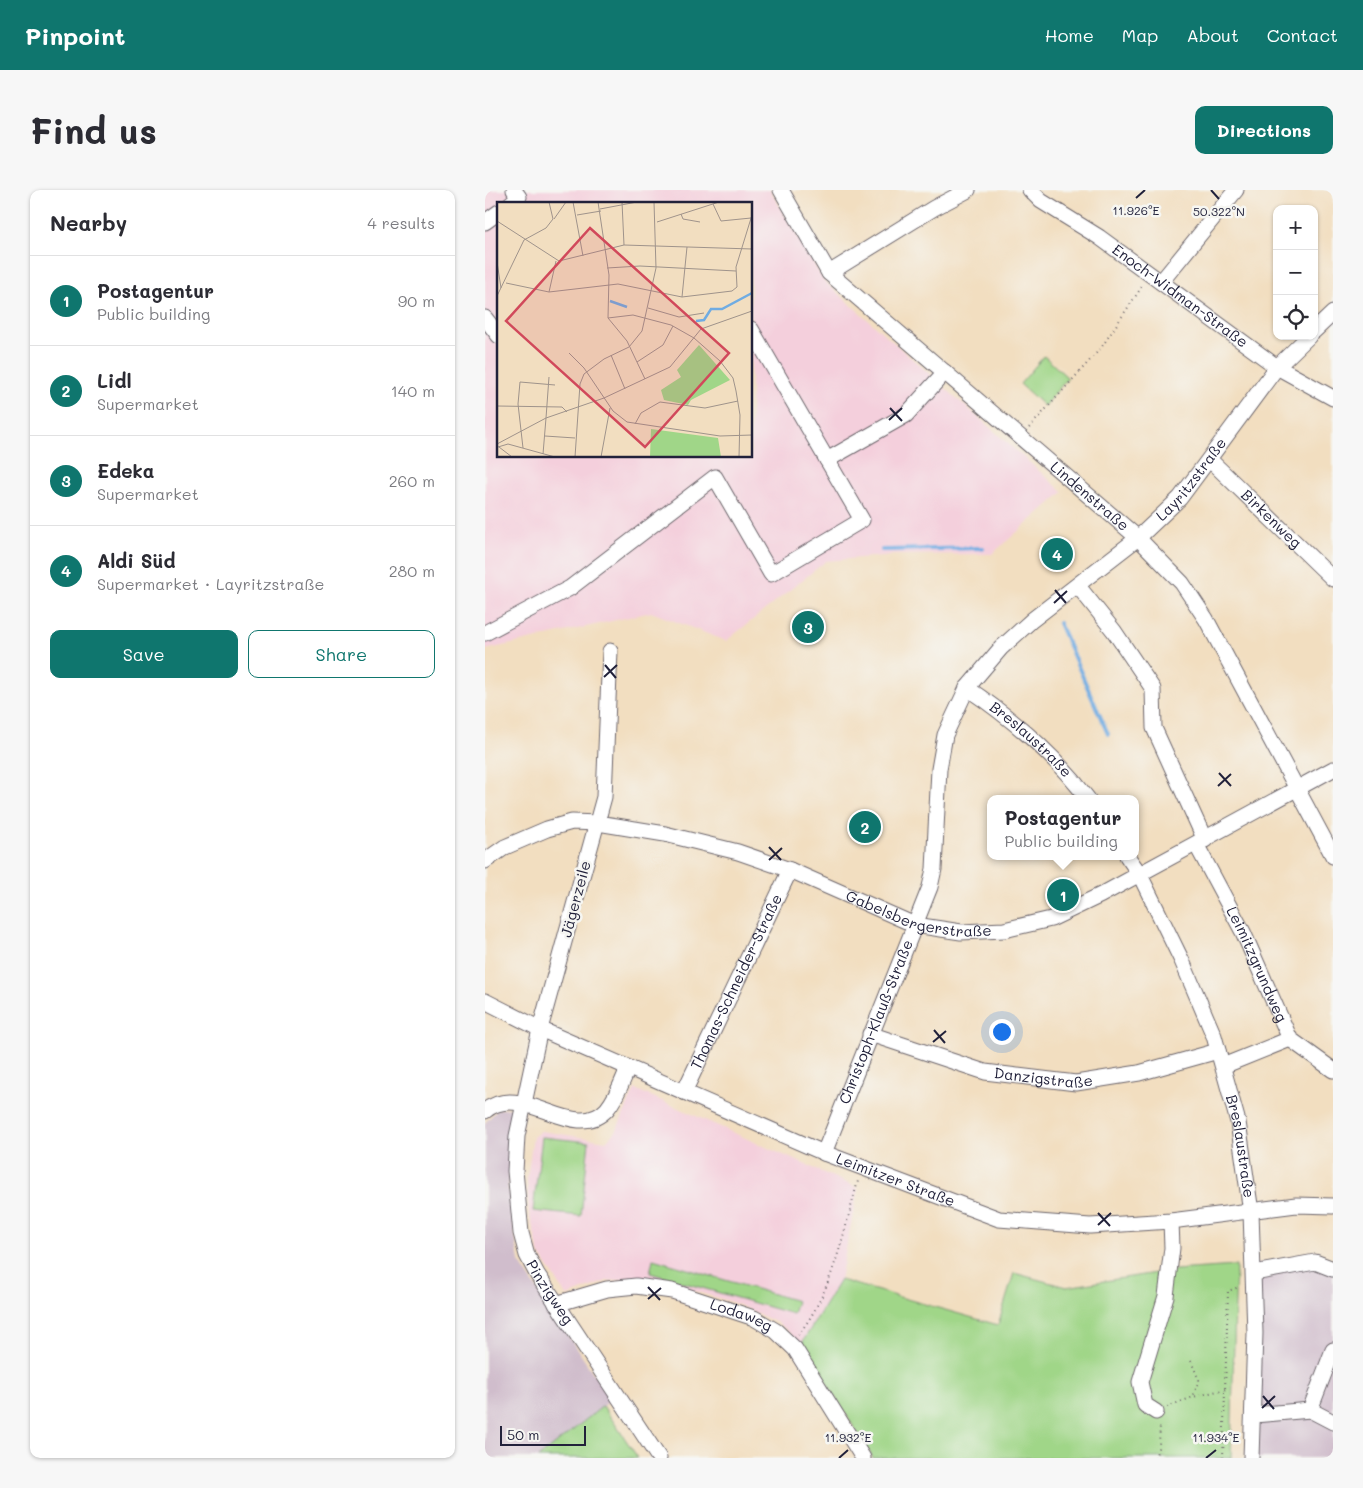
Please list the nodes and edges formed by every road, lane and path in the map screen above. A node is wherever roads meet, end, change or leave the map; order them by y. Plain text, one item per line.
1 (514, 190) edge
2 (781, 190) edge
3 (968, 190) edge
4 (1030, 190) edge
5 (1236, 190) edge
6 (513, 202) edge
7 (497, 213) edge
8 (485, 222) edge
9 (829, 273) junction
10 (1156, 278) junction
11 (1333, 313) edge
12 (485, 318) edge
13 (1318, 327) edge
14 (753, 332) edge
15 (497, 333) edge
16 (1305, 340) edge
17 (1277, 367) junction
18 (945, 372) junction
19 (1333, 398) edge
20 (1021, 437) junction
21 (827, 460) junction
22 (1210, 460) junction
23 (1138, 538) junction
24 (1333, 579) edge
25 (1078, 586) junction
26 (485, 634) edge
27 (610, 652) dead end
28 (967, 688) junction
29 (1333, 769) edge
30 (1296, 790) junction
31 (1085, 795) edge
32 (598, 823) junction
33 (1201, 842) junction
34 (1333, 856) edge
35 (1130, 860) edge
36 (485, 861) edge
37 (790, 870) junction
38 (1139, 873) junction
39 (915, 925) junction
40 (485, 1001) edge
41 (539, 1029) junction
42 (871, 1034) junction
43 (1290, 1039) junction
44 (1218, 1051) junction
45 (1223, 1066) junction
46 (628, 1068) junction
47 (1333, 1070) edge
48 (684, 1092) junction
49 (522, 1103) junction
50 (485, 1111) edge
51 (824, 1154) junction
52 (862, 1168) junction
53 (1333, 1206) edge
54 (1251, 1212) junction
55 (1171, 1221) junction
56 (1333, 1269) edge
57 (1253, 1278) junction
58 (556, 1304) junction
59 (791, 1345) junction
60 (1333, 1350) edge
61 (1191, 1360) dead end
62 (1226, 1389) junction
63 (1193, 1397) junction
64 (1310, 1410) junction
65 (1156, 1412) junction
66 (1254, 1415) junction
67 (1333, 1422) edge
68 (659, 1458) edge
69 (863, 1458) edge
70 (1155, 1458) edge
71 (1223, 1458) edge
72 (1251, 1458) edge

1 - 6 street
2 - 9 street, Lindenstraße
3 - 9 street
4 - 10 street, Enoch-Widman-Straße
5 - 10 street
7 - 8 street
9 - 18 street, Lindenstraße
10 - 17 street, Enoch-Widman-Straße
10 - 20 path
11 - 13 street
12 - 15 street
14 - 21 street
16 - 17 street, Layritzstraße
17 - 19 street, Enoch-Widman-Straße
17 - 22 street, Layritzstraße
18 - 20 street, Lindenstraße
18 - 21 street
20 - 23 street, Lindenstraße
21 - 26 street
22 - 23 street, Layritzstraße
22 - 24 street, Birkenweg
23 - 25 street, Layritzstraße
23 - 30 street, Lindenstraße
25 - 28 street, Layritzstraße
25 - 33 street, Leimitzgrundweg
27 - 32 street, Jägerzeile
28 - 31 street, Breslaustraße
28 - 39 street, Christoph-Klauß-Straße
29 - 30 street, Gabelsbergerstraße
30 - 33 street, Gabelsbergerstraße
30 - 34 street, Lindenstraße
32 - 36 street, Gabelsbergerstraße
32 - 37 street, Gabelsbergerstraße
32 - 41 street, Jägerzeile
33 - 38 street, Gabelsbergerstraße
33 - 43 street, Leimitzgrundweg
35 - 38 street, Breslaustraße
37 - 39 street, Gabelsbergerstraße
37 - 48 street, Thomas-Schneider-Straße
38 - 39 street, Gabelsbergerstraße
38 - 44 street, Breslaustraße
39 - 42 street, Christoph-Klauß-Straße
40 - 41 street, Leimitzer Straße
41 - 46 street, Leimitzer Straße
41 - 49 street, Jägerzeile
42 - 44 street, Danzigstraße
42 - 51 street, Christoph-Klauß-Straße
43 - 45 street
43 - 47 street, Leimitzgrundweg
44 - 45 street, Breslaustraße
45 - 54 street, Breslaustraße
46 - 48 street, Leimitzer Straße
46 - 49 street
48 - 51 street, Leimitzer Straße
49 - 50 street
49 - 58 street, Pinzigweg
51 - 52 street, Leimitzer Straße
52 - 55 street, Leimitzer Straße
52 - 59 path
53 - 54 street, Leimitzer Straße
54 - 55 street, Leimitzer Straße
54 - 57 street, Breslaustraße
55 - 65 street
56 - 57 street
57 - 62 path
57 - 66 street, Breslaustraße
58 - 59 street, Lodaweg
58 - 68 street, Pinzigweg
59 - 69 street, Lodaweg
60 - 64 street
61 - 63 path
62 - 63 path
62 - 71 path
63 - 65 path
64 - 66 street
64 - 67 street
65 - 70 path
66 - 72 street, Breslaustraße

